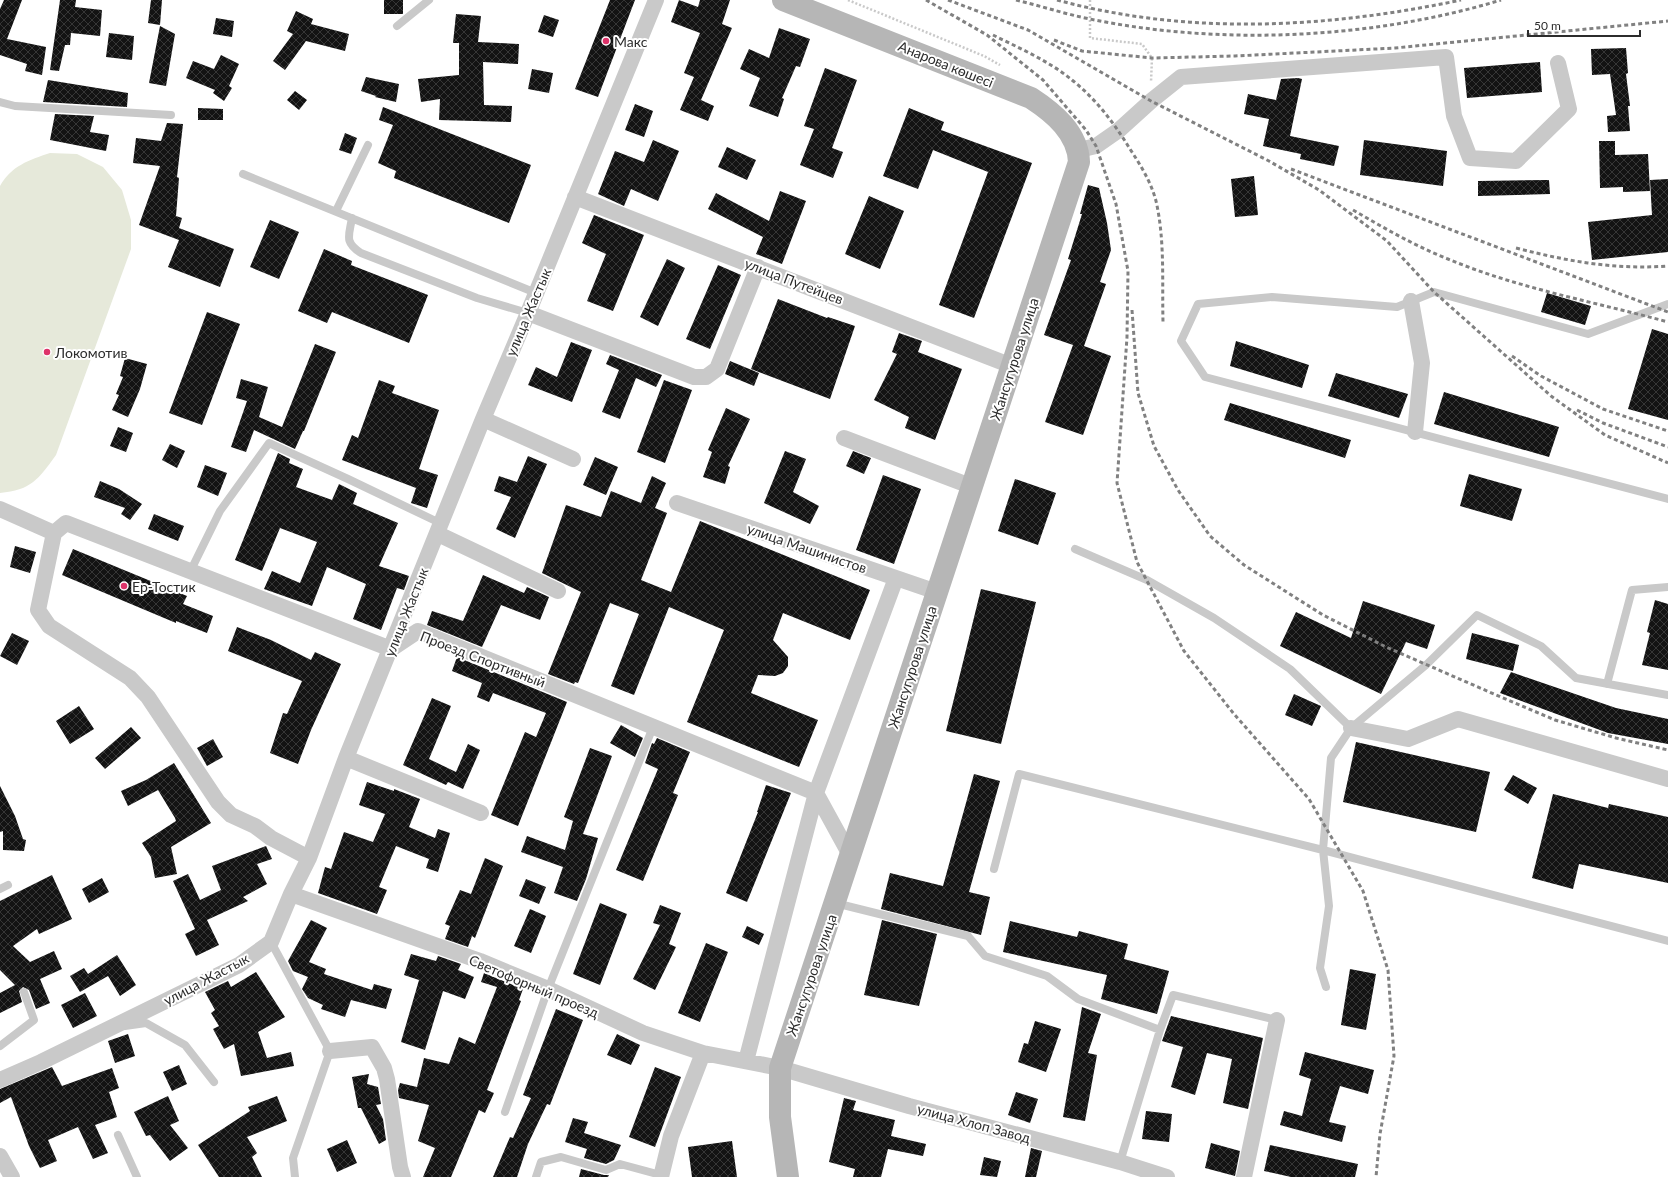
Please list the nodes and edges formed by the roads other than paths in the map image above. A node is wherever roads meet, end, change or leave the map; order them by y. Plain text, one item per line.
1 (429, 0) edge
2 (656, 0) edge
3 (783, 0) edge
4 (397, 26) dead end
5 (1558, 63) dead end
6 (0, 102) edge
7 (171, 115) dead end
8 (368, 145) dead end
9 (1079, 156) junction
10 (243, 174) dead end
11 (576, 197) junction
12 (336, 211) junction
13 (352, 218) junction
14 (758, 267) junction
15 (536, 293) junction
16 (1411, 301) junction
17 (1668, 304) edge
18 (528, 312) junction
19 (1012, 366) junction
20 (483, 419) junction
21 (1414, 432) junction
22 (844, 438) dead end
23 (573, 459) dead end
24 (973, 487) junction
25 (1668, 499) edge
26 (677, 503) dead end
27 (0, 509) edge
28 (440, 529) junction
29 (54, 533) junction
30 (1075, 549) dead end
31 (190, 572) junction
32 (896, 578) junction
33 (1668, 587) edge
34 (558, 591) dead end
35 (937, 592) junction
36 (391, 648) junction
37 (1607, 684) junction
38 (1668, 695) edge
39 (653, 727) junction
40 (1351, 728) junction
41 (346, 758) junction
42 (1668, 779) edge
43 (816, 793) junction
44 (481, 813) dead end
45 (1323, 850) junction
46 (850, 855) junction
47 (309, 858) junction
48 (994, 869) dead end
49 (8, 885) dead end
50 (0, 889) edge
51 (291, 894) junction
52 (835, 903) junction
53 (1668, 941) edge
54 (271, 942) junction
55 (1326, 987) dead end
56 (548, 989) junction
57 (24, 992) dead end
58 (1278, 1020) joint
59 (107, 1030) junction
60 (1160, 1030) junction
61 (0, 1046) edge
62 (330, 1051) junction
63 (703, 1053) junction
64 (746, 1062) junction
65 (780, 1068) junction
66 (0, 1080) edge
67 (214, 1082) dead end
68 (505, 1112) dead end
69 (118, 1135) dead end
70 (0, 1156) edge
71 (1120, 1162) junction
72 (661, 1176) edge
73 (12, 1177) edge
74 (137, 1177) edge
75 (295, 1177) edge
76 (403, 1177) edge
77 (536, 1177) edge
78 (788, 1177) edge
79 (1167, 1177) edge
80 (1244, 1177) edge

1 - 4 lane
2 - 11 street, улица Жастык
3 - 9 street, Анарова көшесі
5 - 9 street
6 - 7 lane
8 - 12 lane
9 - 19 street, Жансугурова улица
10 - 12 lane
11 - 14 street, улица Путейцев
11 - 15 street, улица Жастык
12 - 13 lane
13 - 15 lane
13 - 18 lane
14 - 18 street
14 - 19 street, улица Путейцев
15 - 18 street, улица Жастык
16 - 17 lane
16 - 21 street
16 - 21 lane
18 - 20 street, улица Жастык
19 - 24 street, Жансугурова улица
20 - 23 street
20 - 28 street, улица Жастык
21 - 25 lane
22 - 24 street
24 - 35 street, Жансугурова улица
26 - 32 street, улица Машинистов
27 - 29 street
28 - 31 lane
28 - 34 street
28 - 36 street, улица Жастык
29 - 31 street
29 - 47 street
30 - 40 lane
31 - 36 street
32 - 35 street, улица Машинистов
32 - 43 street
33 - 37 lane
35 - 46 street, Жансугурова улица
36 - 39 street, Проезд Спортивный
36 - 41 street, улица Жастык
37 - 38 lane
37 - 40 lane
39 - 43 street, Проезд Спортивный
39 - 56 lane
40 - 42 street
40 - 45 lane
41 - 44 street
41 - 47 street, улица Жастык
43 - 46 street
43 - 64 street
45 - 48 lane
45 - 53 lane
45 - 55 lane
46 - 52 street, Жансугурова улица
47 - 51 street, улица Жастык
49 - 50 lane
51 - 54 street, улица Жастык
51 - 56 street, Светофорный проезд
52 - 60 lane
52 - 65 street, Жансугурова улица
54 - 59 street, улица Жастык
54 - 62 lane
56 - 63 street, Светофорный проезд
56 - 68 lane
57 - 61 lane
58 - 60 lane
58 - 80 street
59 - 66 street, улица Жастык
59 - 67 lane
60 - 71 lane
62 - 75 lane
62 - 76 street
63 - 64 street, Светофорный проезд
63 - 72 street
64 - 65 street, Светофорный проезд
65 - 71 street, улица Хлоп Завод
65 - 78 street, Жансугурова улица
69 - 74 lane
70 - 73 street
71 - 79 street, улица Хлоп Завод
72 - 77 lane

